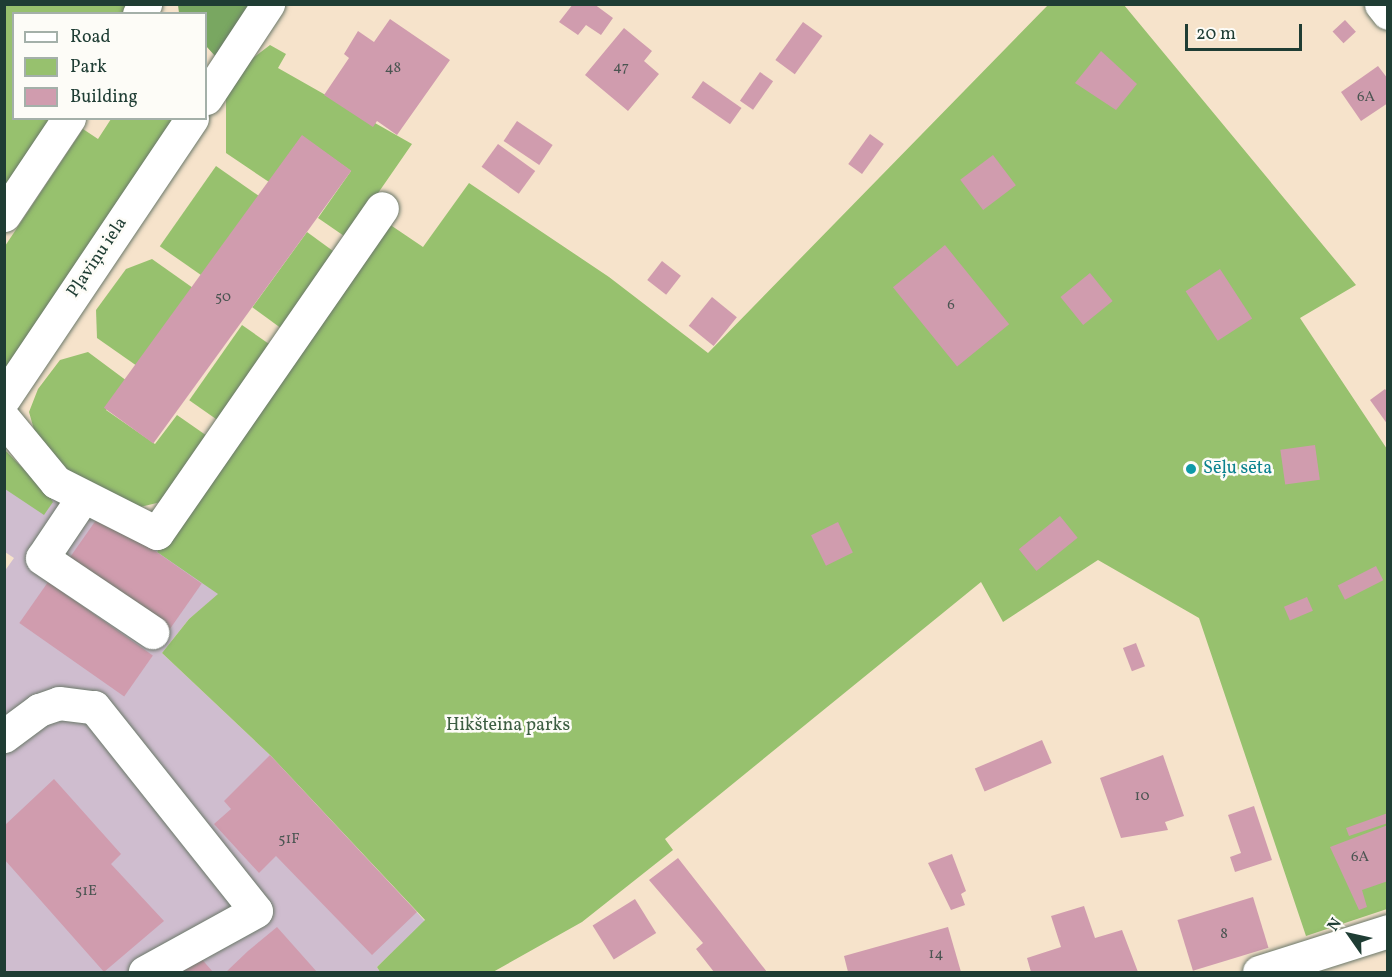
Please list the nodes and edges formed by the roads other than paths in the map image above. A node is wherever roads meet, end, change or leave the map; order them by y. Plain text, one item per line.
1 (268, 4) edge
2 (1381, 4) edge
3 (1388, 13) edge
4 (207, 96) edge
5 (68, 120) edge
6 (191, 120) edge
7 (382, 208) dead end
8 (4, 215) edge
9 (4, 398) edge
10 (4, 419) edge
11 (83, 497) junction
12 (152, 633) dead end
13 (4, 736) edge
14 (1388, 931) edge
15 (145, 972) edge
16 (1259, 972) edge

1 - 4 street
2 - 3 street
5 - 8 street
6 - 9 street, Pļaviņu iela
7 - 11 street
10 - 11 street
11 - 12 street
13 - 15 street
14 - 16 street

